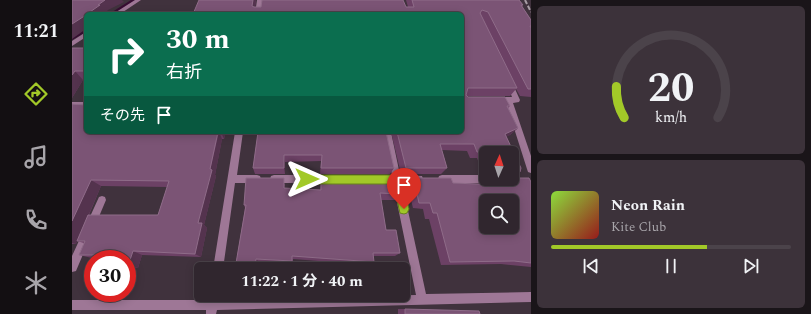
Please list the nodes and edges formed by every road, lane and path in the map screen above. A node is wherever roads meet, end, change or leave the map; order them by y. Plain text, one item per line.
1 (138, 0) edge
2 (260, 0) edge
3 (268, 0) edge
4 (119, 12) edge
5 (258, 12) edge
6 (84, 35) edge
7 (72, 44) edge
8 (504, 74) edge
9 (485, 100) edge
10 (509, 100) junction
11 (84, 104) edge
12 (72, 105) edge
13 (239, 134) edge
14 (387, 134) edge
15 (531, 169) edge
16 (232, 179) junction
17 (342, 179) edge
18 (374, 179) edge
19 (397, 179) junction
20 (479, 179) edge
21 (102, 200) dead end
22 (219, 262) edge
23 (72, 267) edge
24 (531, 297) edge
25 (422, 300) junction
26 (72, 305) edge
27 (212, 305) edge

1 - 4 street
2 - 3 street
2 - 5 street
6 - 7 street
8 - 10 street
9 - 10 street
10 - 15 street
11 - 12 street
13 - 16 street
14 - 19 street
16 - 17 street
16 - 22 street
18 - 19 street
19 - 20 street
19 - 25 street
21 - 23 street
24 - 25 street
25 - 27 street
26 - 27 street

